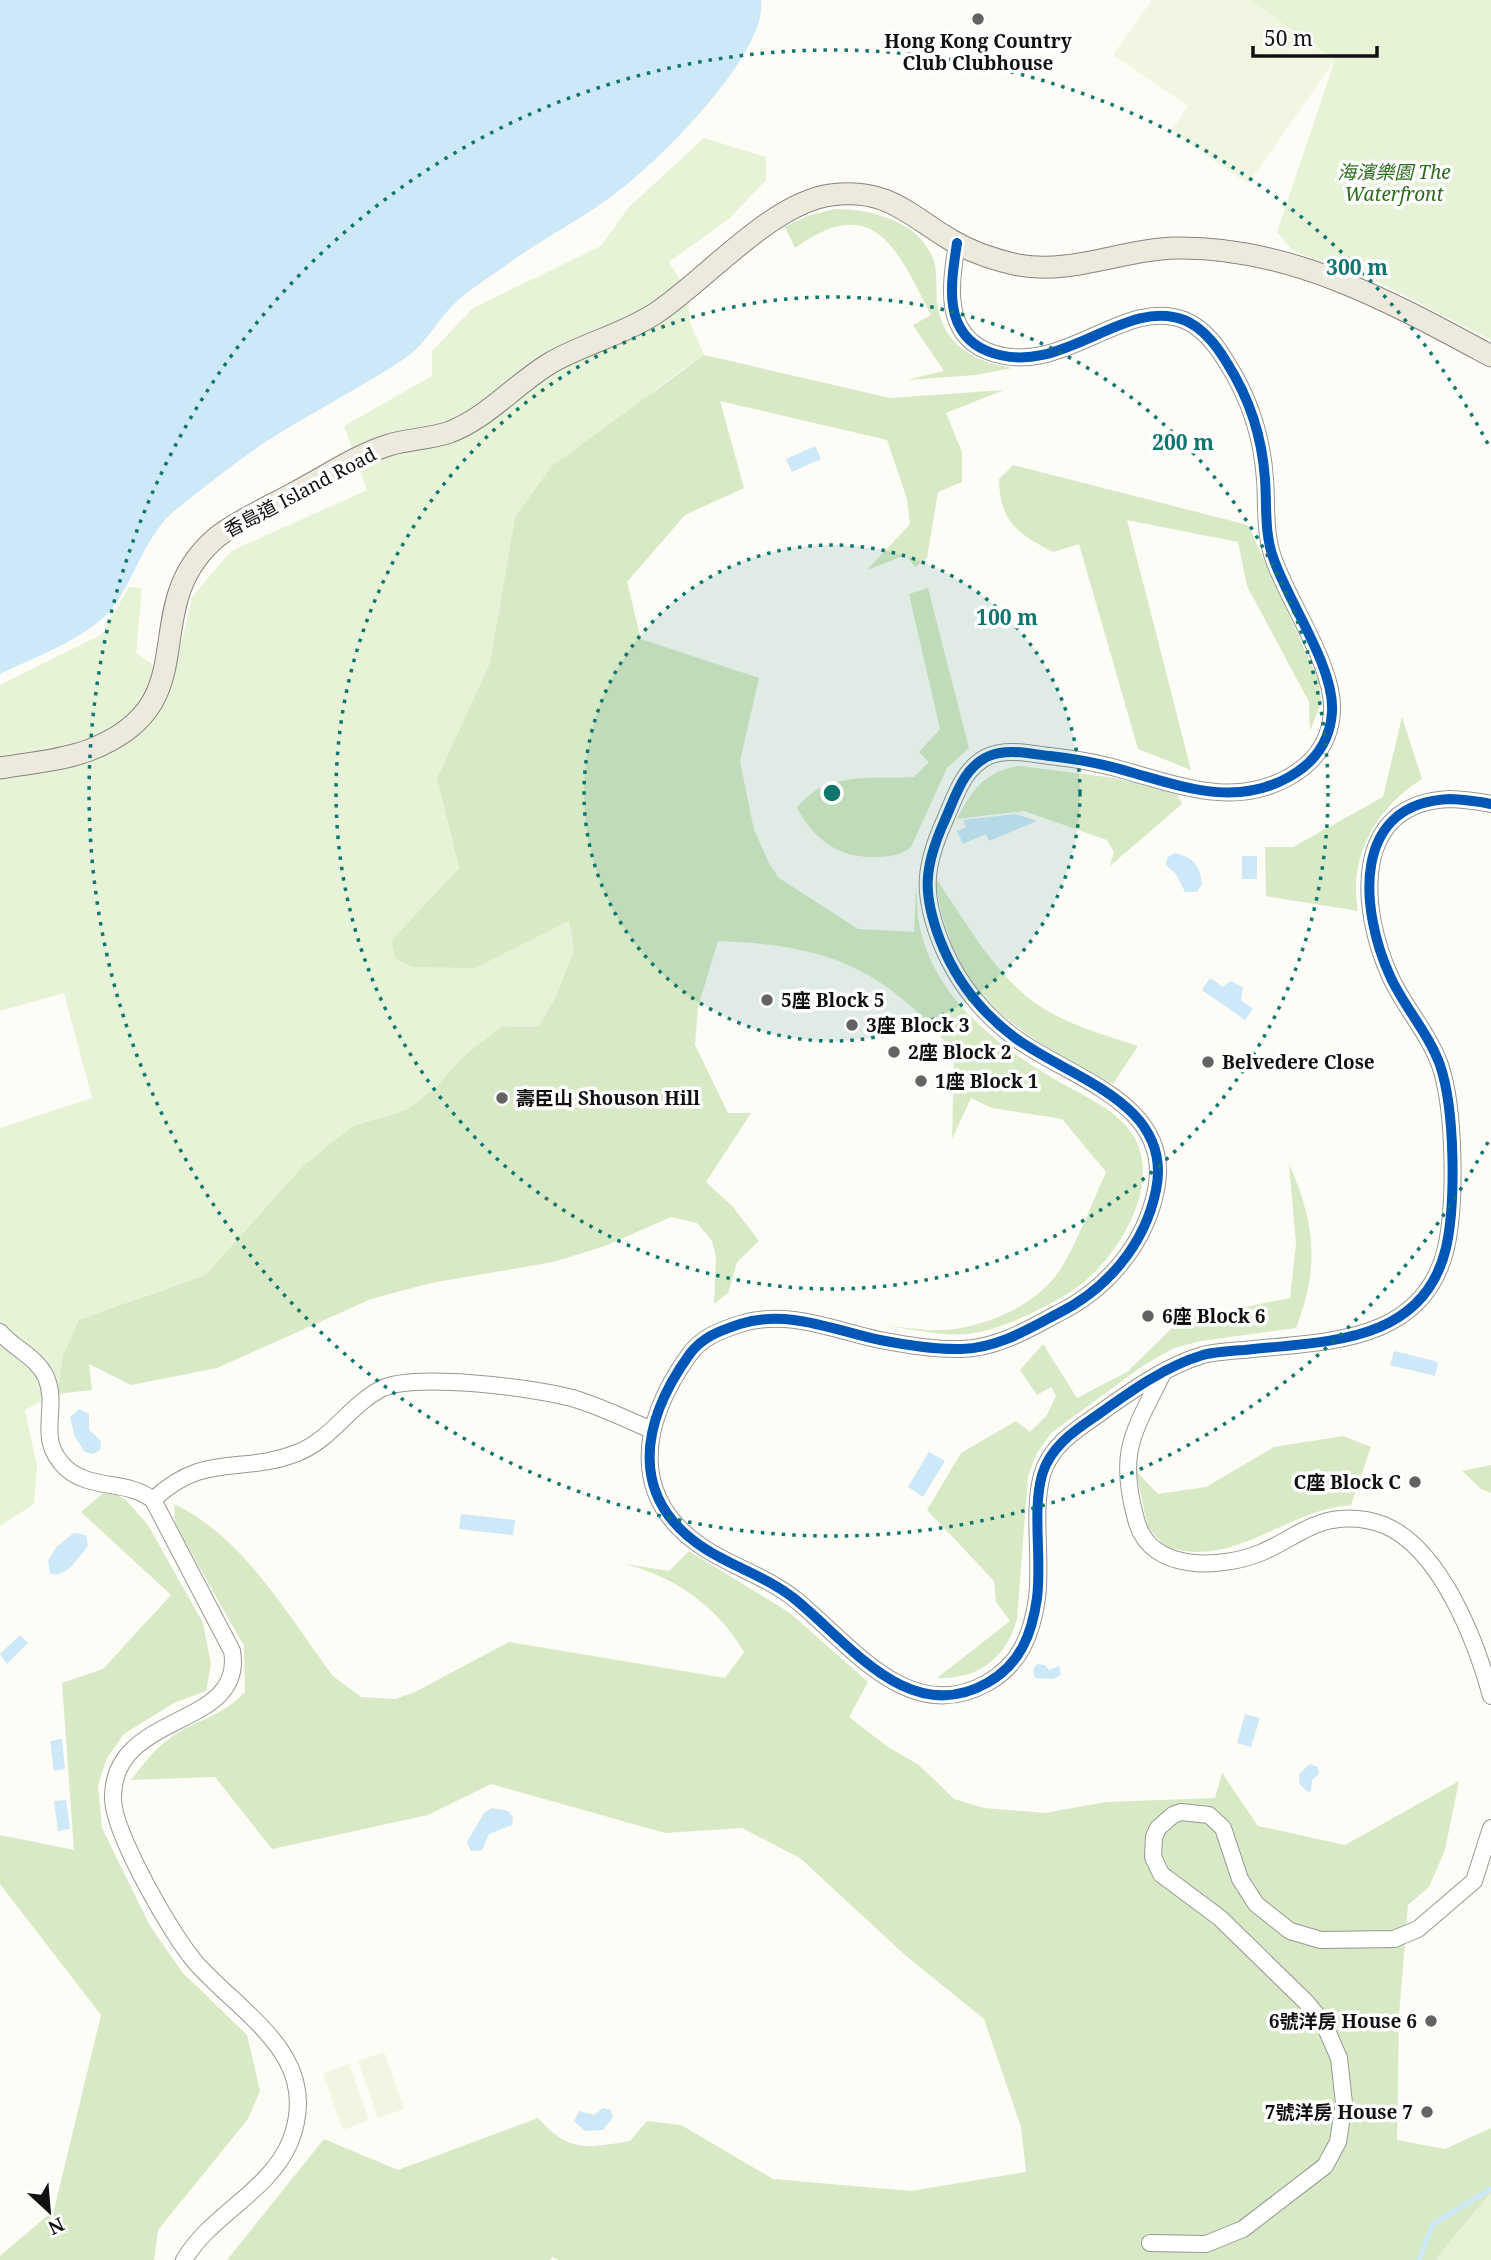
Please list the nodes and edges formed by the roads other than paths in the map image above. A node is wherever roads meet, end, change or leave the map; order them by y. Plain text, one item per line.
1 (952, 240) junction
2 (1491, 356) edge
3 (0, 768) edge
4 (1491, 804) edge
5 (0, 1332) edge
6 (1164, 1373) junction
7 (651, 1430) junction
8 (153, 1500) junction
9 (1491, 1696) edge
10 (1491, 1828) edge
11 (1150, 2243) dead end
12 (184, 2260) edge

1 - 2 main road, 香島道 Island Road
1 - 3 main road, 香島道 Island Road
1 - 7 street
4 - 6 street
5 - 8 street
6 - 7 street
6 - 9 street
7 - 8 street
8 - 12 street
10 - 11 street

